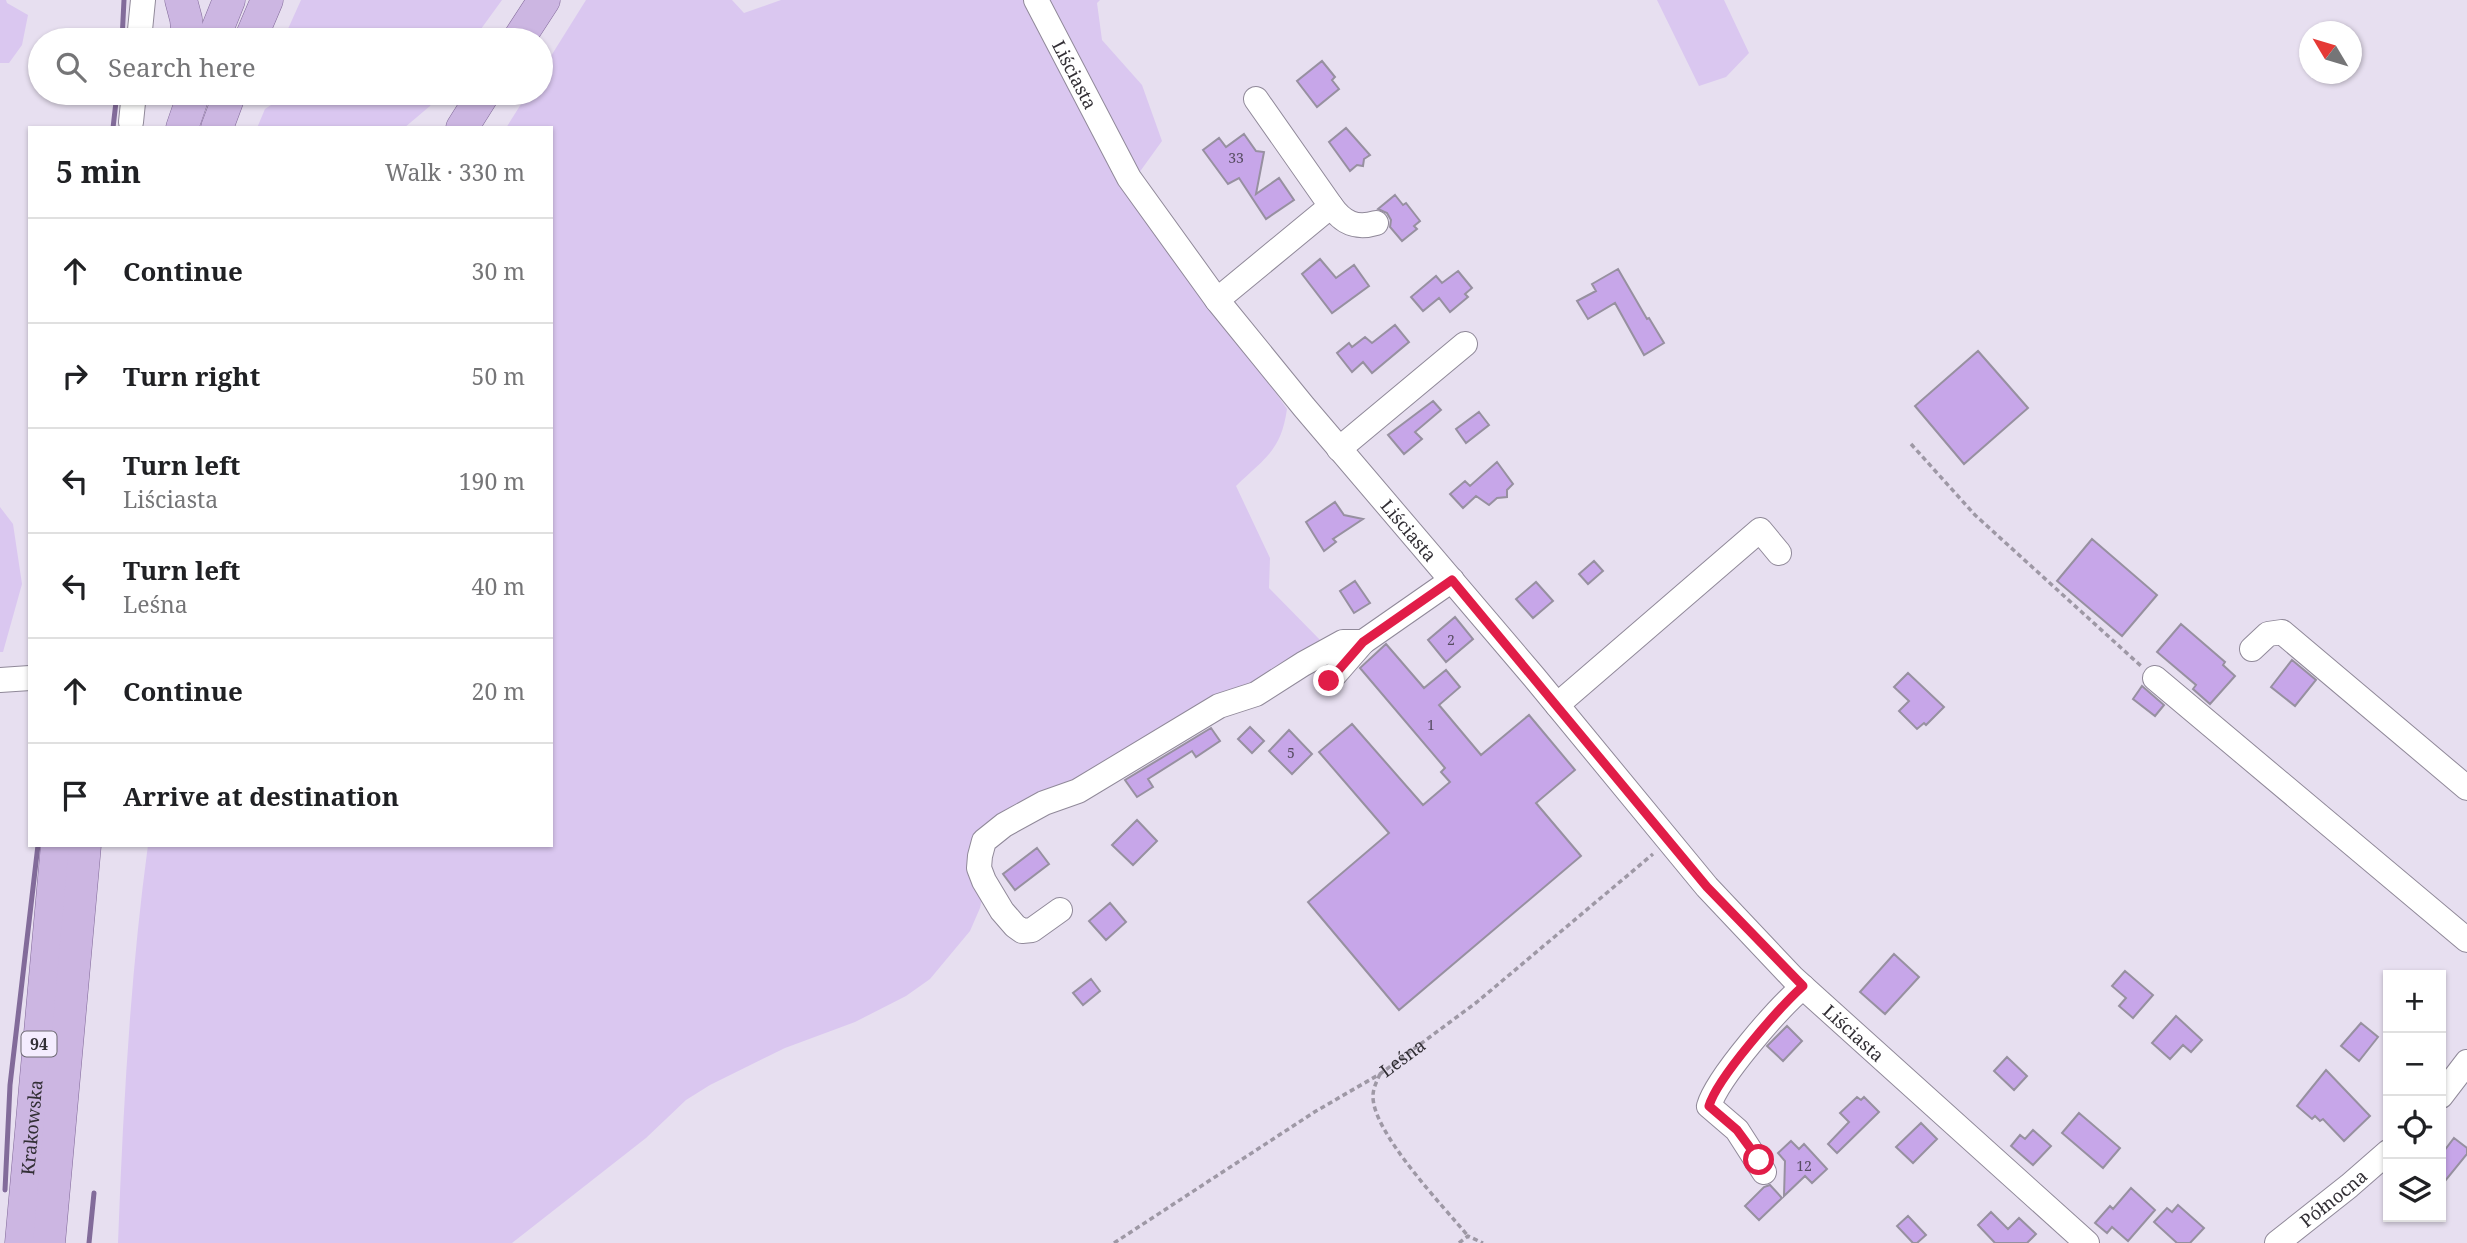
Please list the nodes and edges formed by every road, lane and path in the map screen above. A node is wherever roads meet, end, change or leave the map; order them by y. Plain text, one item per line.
1 (143, 0) edge
2 (181, 0) edge
3 (229, 0) edge
4 (267, 0) edge
5 (544, 0) edge
6 (1036, 0) edge
7 (140, 28) edge
8 (187, 28) edge
9 (218, 28) edge
10 (255, 28) edge
11 (526, 28) edge
12 (1256, 99) dead end
13 (133, 105) edge
14 (182, 105) edge
15 (190, 105) edge
16 (476, 105) edge
17 (131, 122) dead end
18 (181, 126) edge
19 (182, 126) edge
20 (463, 126) edge
21 (1331, 206) junction
22 (1376, 223) dead end
23 (1217, 300) junction
24 (1465, 344) dead end
25 (1911, 444) dead end
26 (1339, 449) junction
27 (1779, 553) dead end
28 (1452, 580) junction
29 (1363, 642) junction
30 (2252, 649) dead end
31 (28, 678) edge
32 (2155, 678) joint
33 (0, 680) edge
34 (1329, 681) dead end
35 (1557, 705) junction
36 (2467, 788) edge
37 (1669, 840) junction
38 (57, 847) edge
39 (85, 847) edge
40 (1060, 910) dead end
41 (2467, 940) edge
42 (1803, 986) junction
43 (2467, 1062) edge
44 (1380, 1074) junction
45 (2446, 1089) edge
46 (2383, 1156) edge
47 (1764, 1172) dead end
48 (1468, 1236) junction
49 (21, 1243) edge
50 (49, 1243) edge
51 (1114, 1243) edge
52 (1459, 1243) edge
53 (1483, 1243) edge
54 (2087, 1243) edge
55 (2277, 1243) edge

1 - 7 street
2 - 8 main road
3 - 9 main road
4 - 10 main road
5 - 11 main road
6 - 23 street, Liściasta
12 - 21 street
13 - 17 street
14 - 18 main road
15 - 19 main road
16 - 20 main road
21 - 22 street
21 - 23 street
23 - 26 street, Liściasta
24 - 26 street
25 - 32 path
26 - 28 street, Liściasta
27 - 35 street
28 - 29 street
28 - 35 street, Liściasta
29 - 34 street
29 - 40 street
30 - 36 street
31 - 33 street
32 - 41 street
35 - 37 street, Liściasta
37 - 42 street, Liściasta
37 - 44 path, Leśna
38 - 49 main road, Krakowska / 94
39 - 50 main road, Krakowska / 94
42 - 47 street
42 - 54 street, Liściasta
43 - 45 street
44 - 48 path
44 - 51 path, Leśna
46 - 55 street, Północna
48 - 52 path
48 - 53 path

